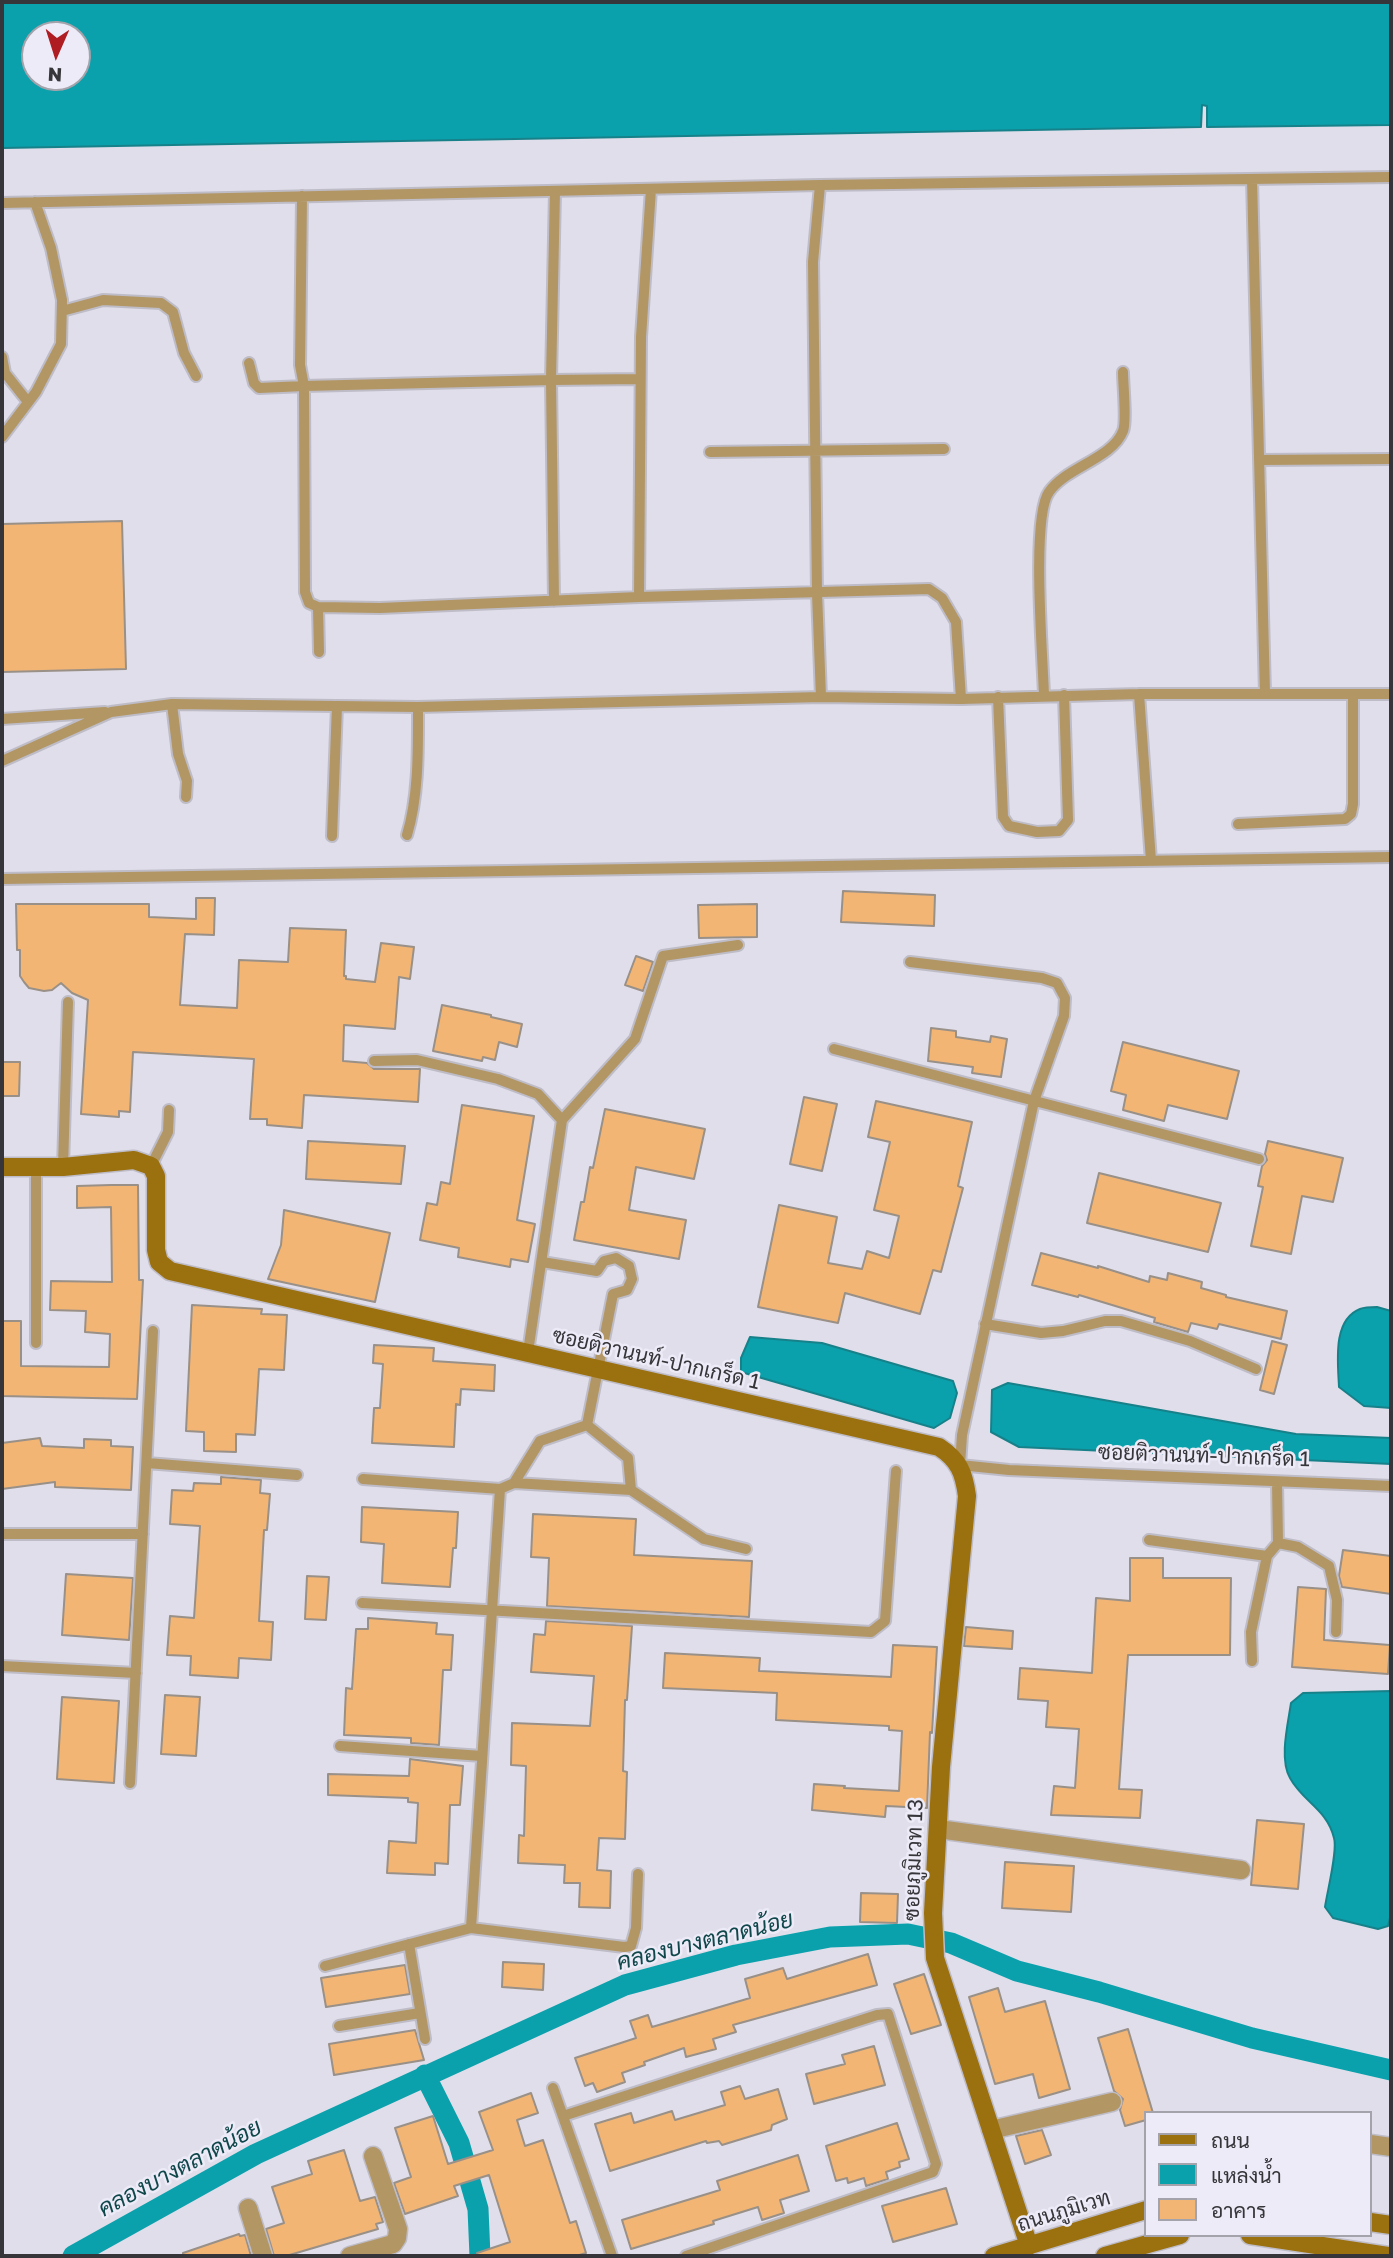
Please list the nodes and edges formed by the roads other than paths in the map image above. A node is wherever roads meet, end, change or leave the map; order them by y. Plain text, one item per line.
1 (1391, 177) edge
2 (1252, 179) junction
3 (820, 185) junction
4 (651, 189) junction
5 (555, 191) junction
6 (302, 196) junction
7 (35, 202) junction
8 (2, 203) edge
9 (61, 311) junction
10 (2, 357) edge
11 (249, 363) dead end
12 (1123, 372) dead end
13 (196, 376) dead end
14 (640, 379) junction
15 (551, 380) junction
16 (304, 386) junction
17 (28, 402) junction
18 (2, 437) edge
19 (944, 449) dead end
20 (710, 452) dead end
21 (816, 452) junction
22 (1391, 459) edge
23 (1259, 460) junction
24 (817, 593) junction
25 (639, 597) junction
26 (554, 601) junction
27 (318, 607) junction
28 (318, 652) dead end
29 (1139, 694) junction
30 (1265, 694) junction
31 (1391, 694) edge
32 (1063, 695) junction
33 (1353, 695) junction
34 (1044, 696) junction
35 (821, 697) junction
36 (999, 698) junction
37 (961, 699) junction
38 (172, 704) junction
39 (337, 706) junction
40 (418, 707) junction
41 (111, 712) junction
42 (2, 719) edge
43 (2, 761) edge
44 (186, 797) dead end
45 (1238, 824) dead end
46 (407, 835) dead end
47 (332, 836) dead end
48 (1391, 856) edge
49 (1152, 861) junction
50 (2, 878) edge
51 (738, 945) dead end
52 (910, 962) dead end
53 (68, 1002) dead end
54 (834, 1049) dead end
55 (374, 1061) dead end
56 (1034, 1101) junction
57 (169, 1110) dead end
58 (562, 1120) junction
59 (1259, 1159) dead end
60 (150, 1166) junction
61 (2, 1167) edge
62 (36, 1167) junction
63 (64, 1167) junction
64 (542, 1262) junction
65 (985, 1324) junction
66 (153, 1331) dead end
67 (36, 1343) dead end
68 (528, 1352) junction
69 (1256, 1369) dead end
70 (598, 1370) junction
71 (587, 1425) junction
72 (146, 1463) junction
73 (960, 1465) junction
74 (896, 1471) dead end
75 (297, 1475) dead end
76 (363, 1479) dead end
77 (1277, 1482) junction
78 (514, 1483) junction
79 (1391, 1486) edge
80 (500, 1489) junction
81 (631, 1490) junction
82 (2, 1534) edge
83 (143, 1534) junction
84 (1149, 1540) dead end
85 (1278, 1542) junction
86 (746, 1549) dead end
87 (1267, 1556) junction
88 (362, 1602) dead end
89 (492, 1610) junction
90 (1336, 1632) dead end
91 (1252, 1661) dead end
92 (2, 1666) edge
93 (135, 1673) junction
94 (340, 1746) dead end
95 (482, 1756) junction
96 (130, 1783) dead end
97 (937, 1829) junction
98 (1241, 1870) dead end
99 (638, 1874) dead end
100 (471, 1928) junction
101 (409, 1944) junction
102 (326, 1966) dead end
103 (420, 2013) junction
104 (339, 2026) dead end
105 (425, 2039) dead end
106 (553, 2088) dead end
107 (1112, 2102) dead end
108 (563, 2116) junction
109 (991, 2130) junction
110 (1372, 2144) edge
111 (1391, 2147) edge
112 (373, 2156) dead end
113 (248, 2208) dead end
114 (1144, 2211) edge
115 (1372, 2222) edge
116 (1391, 2225) edge
117 (1173, 2237) edge
118 (1263, 2237) edge
119 (1029, 2245) junction
120 (263, 2256) edge
121 (350, 2256) edge
122 (612, 2256) edge
123 (686, 2256) edge
124 (994, 2256) edge
125 (1105, 2256) edge
126 (1388, 2256) edge

1 - 2 lane
2 - 3 lane
2 - 23 lane
3 - 4 lane
3 - 21 lane
4 - 5 lane
4 - 14 lane
5 - 6 lane
5 - 15 lane
6 - 7 lane
6 - 16 lane
7 - 8 lane
7 - 9 lane
9 - 13 lane
9 - 17 lane
10 - 17 lane
11 - 16 lane
12 - 34 lane
14 - 15 lane
14 - 25 lane
15 - 16 lane
15 - 26 lane
16 - 27 lane
17 - 18 lane
19 - 21 lane
20 - 21 lane
21 - 24 lane
22 - 23 lane
23 - 30 lane
24 - 25 lane
24 - 35 lane
24 - 37 lane
25 - 26 lane
26 - 27 lane
27 - 28 lane
29 - 30 lane
29 - 32 lane
29 - 49 lane
30 - 33 lane
31 - 33 lane
32 - 34 lane
32 - 36 lane
33 - 45 lane
34 - 36 lane
35 - 37 lane
35 - 40 lane
36 - 37 lane
38 - 39 lane
38 - 41 lane
38 - 44 lane
39 - 40 lane
39 - 47 lane
40 - 46 lane
41 - 42 lane
41 - 43 lane
48 - 49 lane
49 - 50 lane
51 - 58 lane
52 - 56 lane
53 - 63 lane
54 - 56 lane
55 - 58 lane
56 - 59 lane
56 - 65 lane
57 - 60 lane
58 - 64 lane
60 - 63 street
60 - 68 street, ซอยติวานนท์-ปากเกร็ด 1
61 - 62 street
62 - 63 street
62 - 67 lane
64 - 68 lane
64 - 70 lane
65 - 69 lane
65 - 73 lane
66 - 72 lane
68 - 70 street, ซอยติวานนท์-ปากเกร็ด 1
70 - 71 lane
70 - 73 street, ซอยติวานนท์-ปากเกร็ด 1
71 - 78 lane
71 - 81 lane
72 - 75 lane
72 - 83 lane
73 - 77 lane, ซอยติวานนท์-ปากเกร็ด 1
73 - 97 street, ซอยภูมิเวท 13
74 - 89 lane
76 - 80 lane
77 - 79 lane, ซอยติวานนท์-ปากเกร็ด 1
77 - 85 lane
78 - 80 lane
78 - 81 lane
80 - 89 lane
81 - 86 lane
82 - 83 lane
83 - 93 lane
84 - 87 lane
85 - 87 lane
85 - 90 lane
87 - 91 lane
88 - 89 lane
89 - 95 lane
92 - 93 lane
93 - 96 lane
94 - 95 lane
95 - 100 lane
97 - 98 street
97 - 109 street, ซอยภูมิเวท 13
99 - 100 lane
100 - 101 lane
101 - 102 lane
101 - 103 lane
103 - 104 lane
103 - 105 lane
106 - 108 lane
107 - 109 street
108 - 122 lane
108 - 123 lane
109 - 119 street, ซอยภูมิเวท 13
110 - 111 street
112 - 121 street
113 - 120 street
114 - 119 street, ถนนภูมิเวท
115 - 116 street
117 - 125 street
118 - 126 street
119 - 124 street, ถนนภูมิเวท

